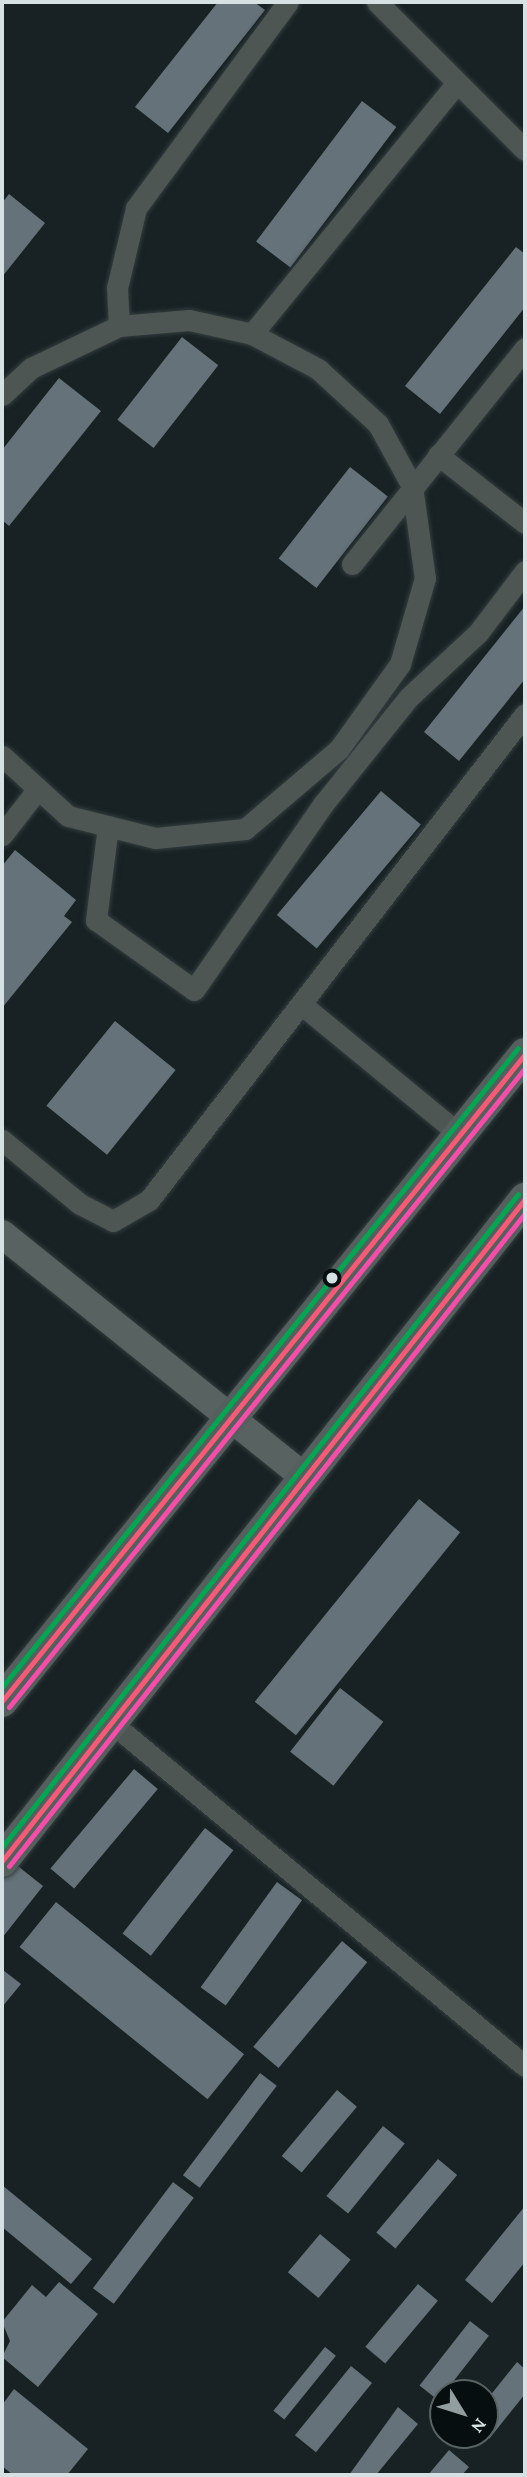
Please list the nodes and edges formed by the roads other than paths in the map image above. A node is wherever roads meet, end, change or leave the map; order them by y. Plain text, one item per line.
1 (288, 2) edge
2 (377, 2) edge
3 (457, 83) junction
4 (525, 150) edge
5 (119, 326) junction
6 (252, 334) junction
7 (525, 348) edge
8 (2, 395) edge
9 (438, 455) junction
10 (412, 486) junction
11 (525, 523) edge
12 (352, 564) dead end
13 (525, 571) edge
14 (525, 714) edge
15 (339, 749) junction
16 (359, 761) junction
17 (4, 764) edge
18 (37, 790) junction
19 (108, 826) junction
20 (2, 835) edge
21 (301, 1004) junction
22 (525, 1054) edge
23 (459, 1134) junction
24 (2, 1140) edge
25 (525, 1199) edge
26 (2, 1234) edge
27 (228, 1419) junction
28 (305, 1478) junction
29 (2, 1701) edge
30 (125, 1734) dead end
31 (2, 1861) edge
32 (525, 2066) edge

1 - 5 street
2 - 3 street
3 - 4 street
3 - 6 street
5 - 6 street
5 - 8 street
6 - 10 street
7 - 9 street
9 - 10 street
9 - 11 street
10 - 12 street
10 - 15 street
13 - 16 street
14 - 21 street
15 - 16 street
15 - 19 street
16 - 19 street
17 - 18 street
18 - 19 street
18 - 20 street
21 - 23 street
21 - 24 street
22 - 23 main road
23 - 27 main road
25 - 28 main road
26 - 27 street
27 - 28 street
27 - 29 main road
28 - 31 main road
30 - 32 street

